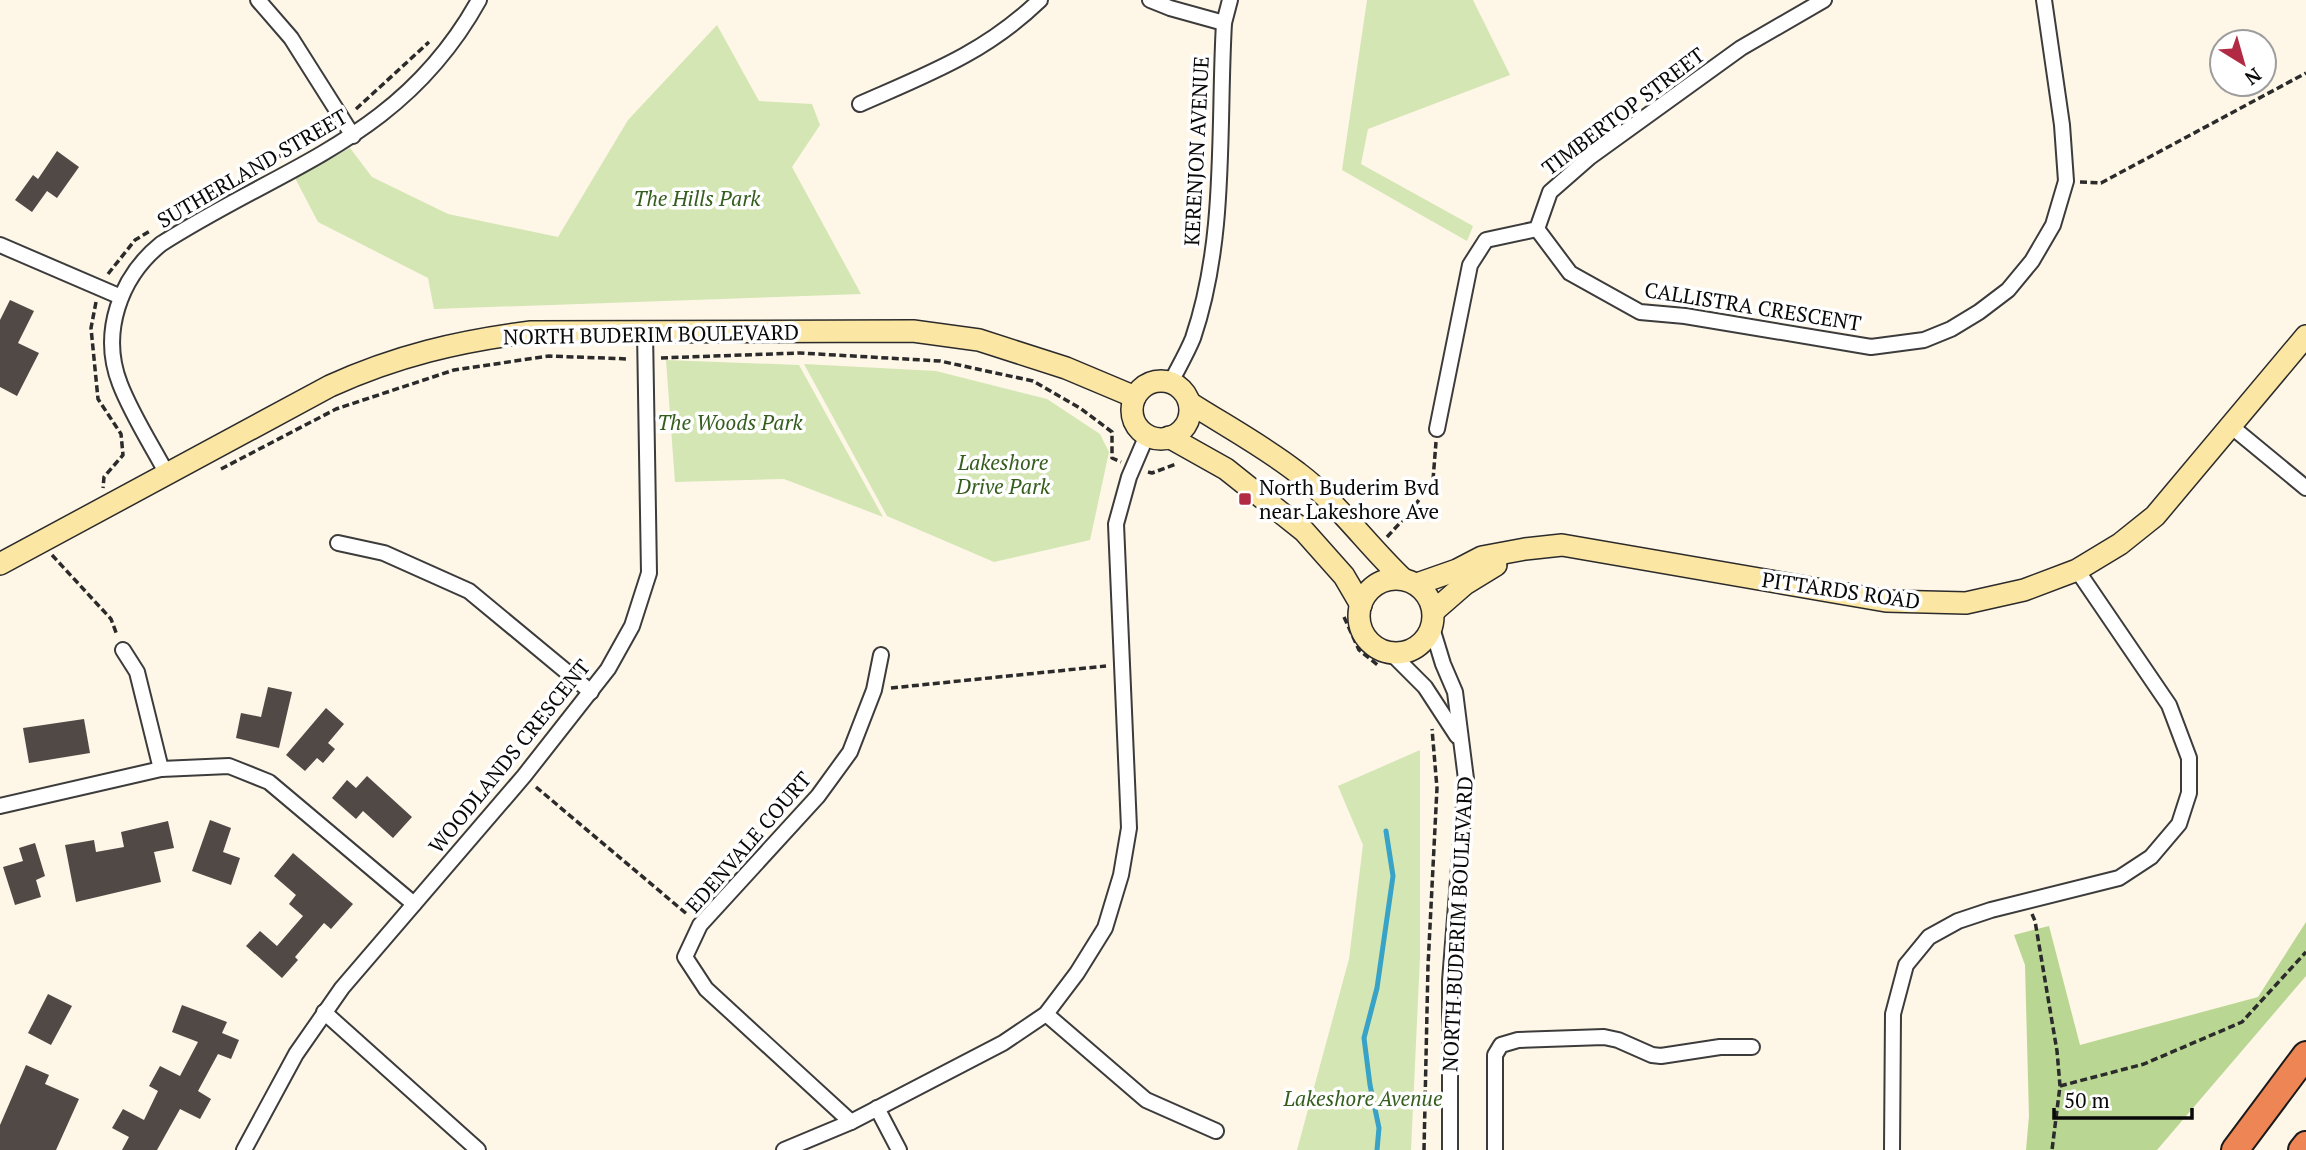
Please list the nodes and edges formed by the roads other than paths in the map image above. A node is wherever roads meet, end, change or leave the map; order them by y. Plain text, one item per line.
1 (258, 0) edge
2 (479, 0) edge
3 (1040, 0) edge
4 (1150, 0) edge
5 (1230, 0) edge
6 (1824, 0) edge
7 (2043, 0) edge
8 (1224, 23) junction
9 (860, 104) dead end
10 (353, 136) junction
11 (1536, 229) junction
12 (0, 244) edge
13 (121, 297) junction
14 (645, 332) junction
15 (2306, 336) edge
16 (1171, 382) junction
17 (1135, 397) junction
18 (1190, 403) junction
19 (2232, 427) junction
20 (1437, 429) road end
21 (1147, 435) junction
22 (1170, 437) junction
23 (167, 474) junction
24 (2306, 488) edge
25 (338, 543) dead end
26 (1525, 549) junction
27 (0, 564) edge
28 (2077, 570) junction
29 (1410, 582) junction
30 (1352, 609) junction
31 (1433, 620) junction
32 (123, 650) road end
33 (881, 655) dead end
34 (1386, 660) junction
35 (591, 692) junction
36 (1460, 740) junction
37 (161, 769) junction
38 (0, 806) edge
39 (414, 904) junction
40 (324, 1012) junction
41 (1046, 1014) junction
42 (1752, 1047) dead end
43 (2306, 1055) edge
44 (877, 1108) junction
45 (851, 1122) junction
46 (1216, 1131) dead end
47 (2306, 1145) edge
48 (244, 1150) edge
49 (478, 1150) edge
50 (784, 1150) edge
51 (899, 1150) edge
52 (1450, 1150) edge
53 (1495, 1150) edge
54 (1892, 1150) edge
55 (2235, 1150) edge
56 (2302, 1150) edge

1 - 10 street
2 - 10 street, SUTHERLAND STREET
3 - 9 street
4 - 8 street
5 - 8 street, KERENJON AVENUE
6 - 11 street, TIMBERTOP STREET
7 - 11 street, CALLISTRA CRESCENT
8 - 16 street, KERENJON AVENUE
10 - 13 street, SUTHERLAND STREET
11 - 20 street
12 - 13 street
13 - 23 street, SUTHERLAND STREET
14 - 17 street, NORTH BUDERIM BOULEVARD
14 - 23 street, NORTH BUDERIM BOULEVARD
14 - 35 street, WOODLANDS CRESCENT
15 - 19 street, PITTARDS ROAD
16 - 17 street
16 - 18 street
17 - 21 street
18 - 22 street
18 - 29 street
19 - 24 street
19 - 28 street, PITTARDS ROAD
21 - 22 street
21 - 41 street
22 - 30 street
23 - 27 street, NORTH BUDERIM BOULEVARD
25 - 35 street
26 - 28 street, PITTARDS ROAD
26 - 29 street, PITTARDS ROAD
26 - 31 street, PITTARDS ROAD
28 - 54 street
29 - 30 street
29 - 31 street
30 - 34 street
31 - 34 street
31 - 36 street, NORTH BUDERIM BOULEVARD
32 - 37 street
33 - 45 street, EDENVALE COURT
34 - 36 street, NORTH BUDERIM BOULEVARD
35 - 39 street, WOODLANDS CRESCENT
36 - 52 street, NORTH BUDERIM BOULEVARD
37 - 38 street
37 - 39 street
39 - 40 street, WOODLANDS CRESCENT
40 - 48 street, WOODLANDS CRESCENT
40 - 49 street
41 - 44 street
41 - 46 street
42 - 53 street
43 - 55 highway
44 - 45 street
44 - 51 street
45 - 50 street
47 - 56 highway

